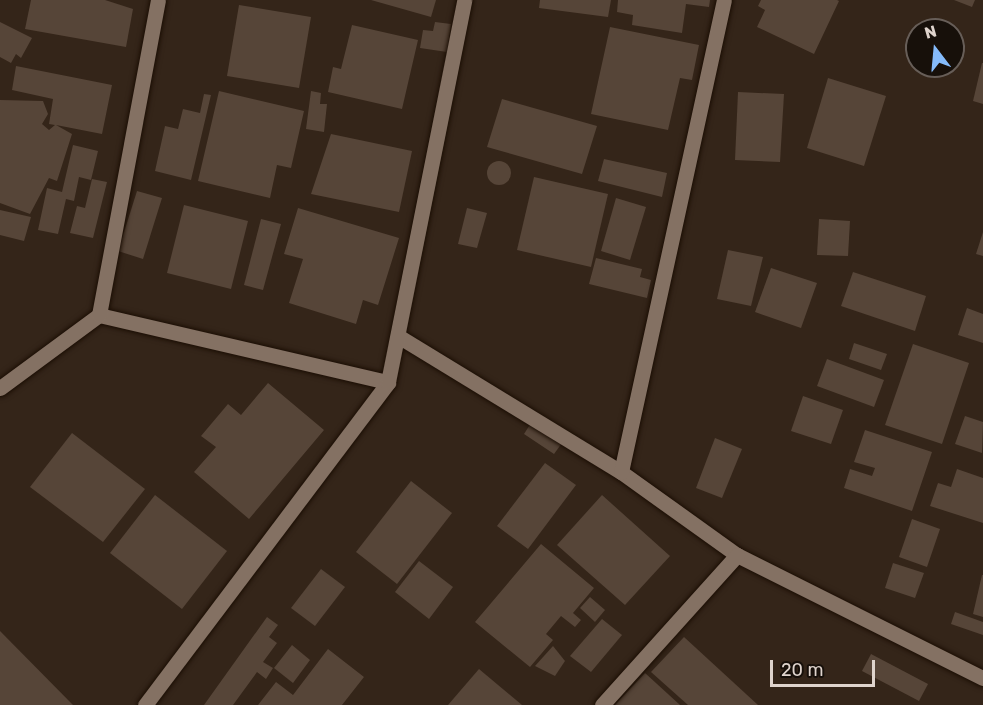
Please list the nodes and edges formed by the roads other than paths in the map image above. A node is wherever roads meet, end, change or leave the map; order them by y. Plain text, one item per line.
1 (158, 0) edge
2 (464, 0) edge
3 (724, 0) edge
4 (99, 315) junction
5 (398, 336) junction
6 (388, 382) junction
7 (0, 388) edge
8 (621, 472) junction
9 (737, 555) junction
10 (983, 678) edge
11 (145, 705) edge
12 (602, 705) edge

1 - 4 street
2 - 5 street
3 - 8 street
4 - 6 street
4 - 7 street
5 - 6 street
5 - 8 street
6 - 11 street
8 - 9 street
9 - 10 street
9 - 12 street

